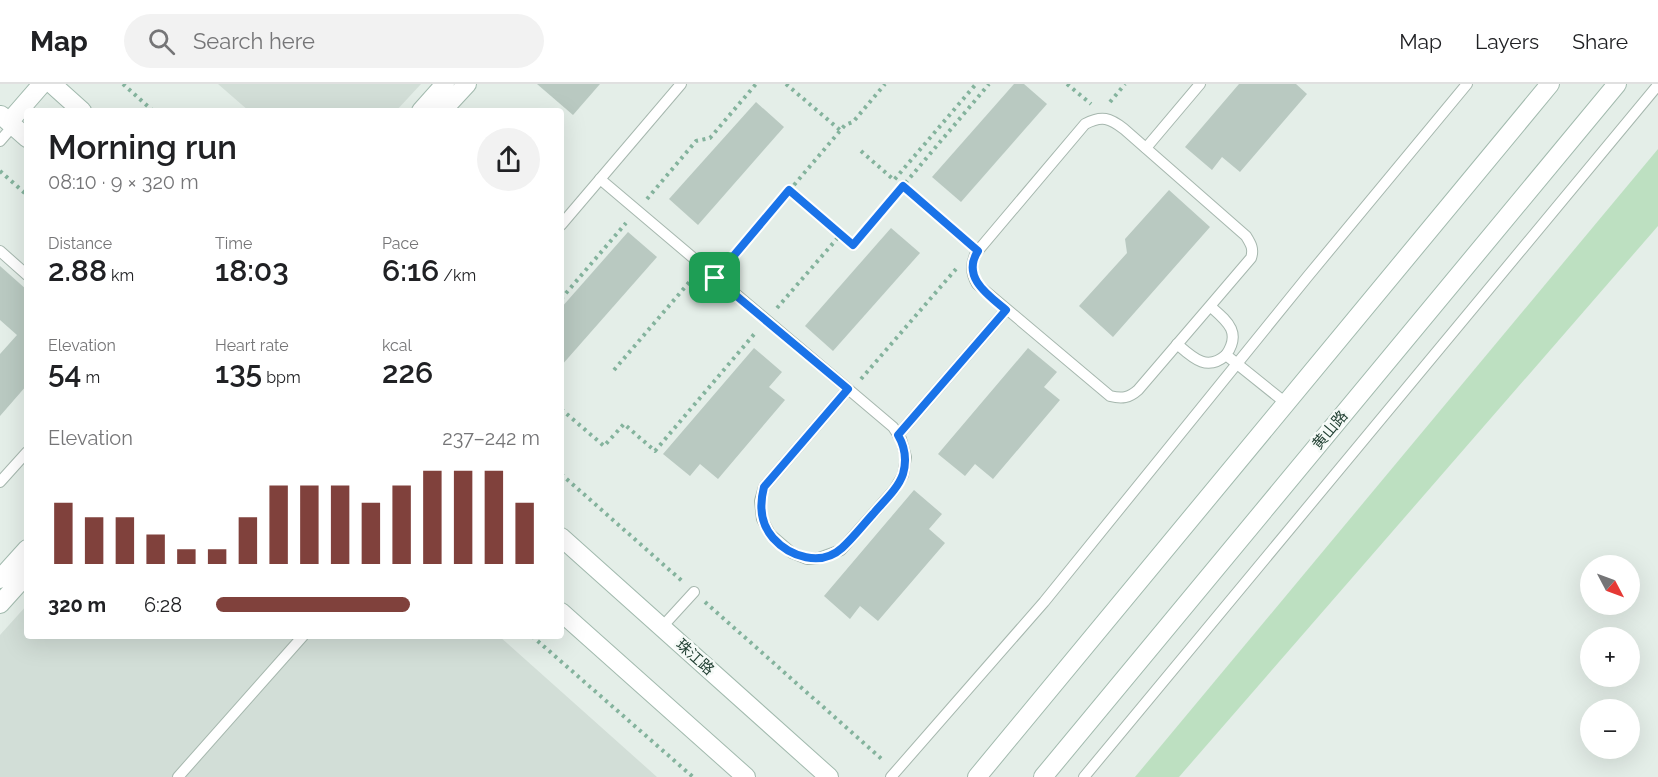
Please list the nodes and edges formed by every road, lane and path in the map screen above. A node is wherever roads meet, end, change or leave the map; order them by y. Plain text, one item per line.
1 (42, 84) edge
2 (51, 84) edge
3 (123, 84) edge
4 (445, 84) edge
5 (466, 84) edge
6 (681, 84) edge
7 (756, 84) edge
8 (786, 84) edge
9 (885, 84) edge
10 (976, 84) edge
11 (989, 84) edge
12 (1067, 84) edge
13 (1200, 84) edge
14 (1467, 84) edge
15 (1551, 84) edge
16 (1617, 84) edge
17 (1658, 85) edge
18 (1093, 105) dead end
19 (79, 108) edge
20 (150, 108) edge
21 (424, 108) edge
22 (445, 108) edge
23 (7, 121) edge
24 (840, 130) junction
25 (24, 135) edge
26 (0, 141) edge
27 (1146, 148) junction
28 (861, 151) dead end
29 (0, 171) edge
30 (600, 179) junction
31 (903, 186) junction
32 (789, 190) junction
33 (24, 192) edge
34 (637, 211) junction
35 (564, 221) edge
36 (841, 234) junction
37 (0, 251) edge
38 (975, 256) junction
39 (702, 267) junction
40 (24, 272) edge
41 (715, 278) junction
42 (564, 296) edge
43 (1210, 306) junction
44 (1006, 310) junction
45 (766, 321) junction
46 (1177, 344) junction
47 (1226, 355) junction
48 (1237, 363) junction
49 (614, 370) dead end
50 (849, 390) junction
51 (1287, 404) junction
52 (564, 412) edge
53 (898, 435) junction
54 (24, 455) edge
55 (564, 477) edge
56 (0, 482) edge
57 (564, 540) edge
58 (24, 552) edge
59 (24, 577) edge
60 (0, 579) edge
61 (694, 592) junction
62 (0, 604) edge
63 (564, 615) edge
64 (662, 627) junction
65 (300, 639) edge
66 (535, 639) edge
67 (894, 774) edge
68 (178, 777) edge
69 (693, 777) edge
70 (746, 777) edge
71 (829, 777) edge
72 (977, 777) edge
73 (1043, 777) edge
74 (1084, 777) edge

1 - 23 main road
2 - 19 main road
3 - 20 path
4 - 21 main road
5 - 22 main road
6 - 30 lane
7 - 34 path
8 - 24 path
9 - 24 path
10 - 28 path
11 - 31 path
12 - 18 path
13 - 27 lane
14 - 48 lane
15 - 51 main road
16 - 73 main road, 黄山路
17 - 74 lane
23 - 25 main road
23 - 26 lane
24 - 32 path
27 - 38 lane
27 - 43 lane
29 - 33 path
30 - 34 lane
30 - 35 lane
31 - 36 path
31 - 38 path
32 - 36 path
32 - 41 path
34 - 39 lane
34 - 42 path
36 - 45 path
37 - 40 lane
38 - 44 lane
38 - 50 path
39 - 41 lane
39 - 49 path
41 - 45 lane
43 - 46 lane
43 - 47 lane
44 - 46 lane
44 - 53 lane
45 - 50 lane
45 - 52 path
46 - 47 lane
47 - 48 lane
48 - 51 lane
48 - 67 lane
50 - 53 lane
50 - 53 lane
51 - 72 main road
54 - 56 lane
55 - 61 path
57 - 64 main road, 珠江路
58 - 60 main road
59 - 62 main road
61 - 64 lane
61 - 67 path
63 - 70 main road
64 - 71 main road, 珠江路
65 - 68 lane
66 - 69 path

